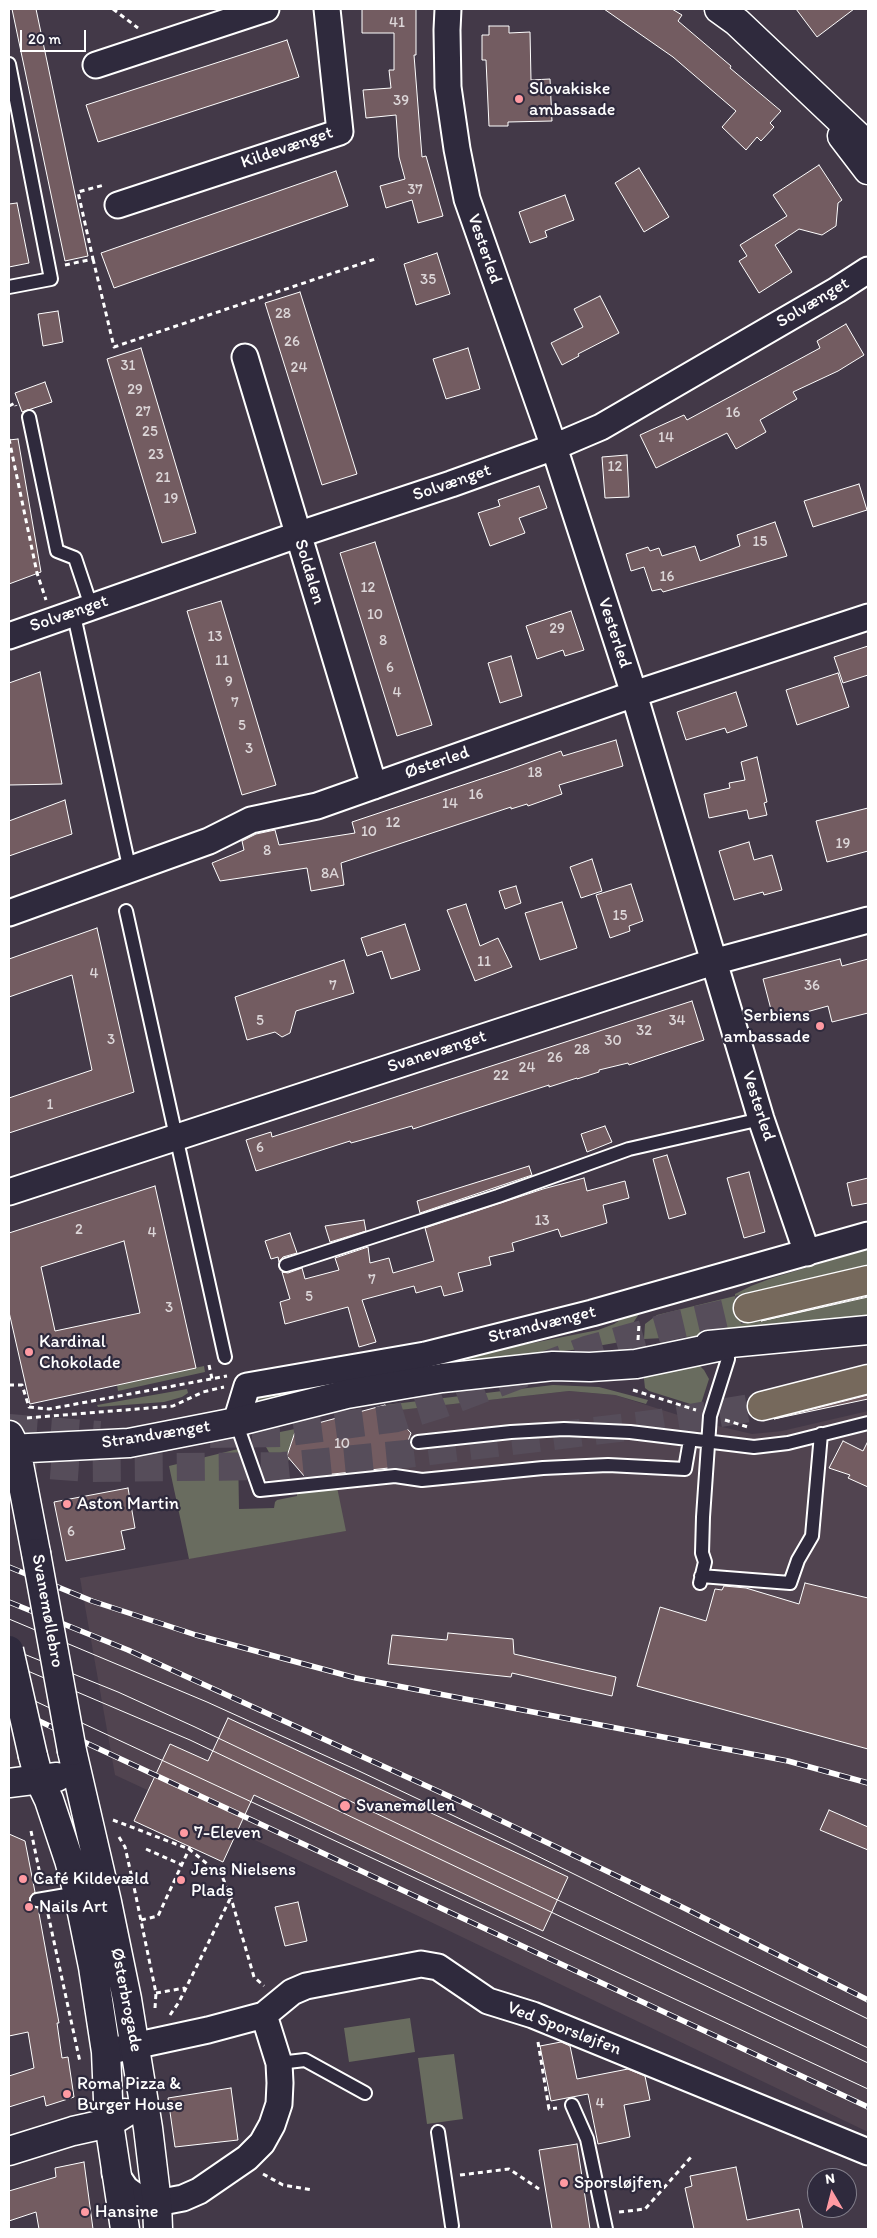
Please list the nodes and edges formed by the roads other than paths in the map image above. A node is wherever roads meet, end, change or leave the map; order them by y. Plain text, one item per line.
1 (266, 9) edge
2 (327, 9) edge
3 (448, 9) edge
4 (720, 9) edge
5 (9, 64) edge
6 (96, 65) dead end
7 (800, 81) junction
8 (868, 146) edge
9 (868, 170) edge
10 (118, 205) road end
11 (868, 270) edge
12 (9, 288) edge
13 (245, 358) dead end
14 (29, 417) dead end
15 (554, 447) junction
16 (297, 535) junction
17 (82, 609) junction
18 (868, 617) edge
19 (9, 636) edge
20 (634, 694) junction
21 (374, 786) junction
22 (130, 871) junction
23 (126, 911) dead end
24 (9, 913) edge
25 (868, 920) edge
26 (713, 962) junction
27 (762, 1120) junction
28 (176, 1136) junction
29 (9, 1192) edge
30 (868, 1235) edge
31 (807, 1253) junction
32 (286, 1265) dead end
33 (868, 1280) edge
34 (748, 1308) tunnel mouth
35 (868, 1330) edge
36 (727, 1345) junction
37 (225, 1357) dead end
38 (868, 1379) edge
39 (762, 1406) tunnel mouth
40 (236, 1422) junction
41 (868, 1422) edge
42 (821, 1434) junction
43 (15, 1438) edge
44 (690, 1440) junction
45 (418, 1442) dead end
46 (707, 1442) junction
47 (9, 1650) edge
48 (74, 1762) junction
49 (36, 1768) junction
50 (9, 1783) edge
51 (78, 1893) junction
52 (37, 1900) dead end
53 (273, 2008) junction
54 (135, 2046) junction
55 (106, 2052) junction
56 (279, 2063) junction
57 (141, 2081) junction
58 (365, 2093) dead end
59 (572, 2105) road end
60 (109, 2123) junction
61 (438, 2132) dead end
62 (9, 2151) edge
63 (868, 2152) edge
64 (115, 2173) junction
65 (158, 2216) edge
66 (452, 2226) dead end
67 (125, 2229) edge
68 (606, 2229) edge

1 - 6 street
2 - 10 street, Kildevænget
3 - 15 street, Vesterled
4 - 7 street
5 - 12 lane
7 - 8 street
7 - 9 street
11 - 15 street, Solvænget
13 - 16 street, Soldalen
14 - 17 lane
15 - 16 street, Solvænget
15 - 20 street, Vesterled
16 - 17 street, Solvænget
16 - 21 street, Soldalen
17 - 19 street, Solvænget
17 - 22 lane
18 - 20 street, Østerled
20 - 21 street, Østerled
20 - 26 street, Vesterled
21 - 22 street, Østerled
22 - 24 street, Østerled
23 - 28 lane
25 - 26 street, Svanevænget
26 - 27 street, Vesterled
26 - 28 street, Svanevænget
27 - 31 street, Vesterled
27 - 32 lane
28 - 29 street, Svanevænget
28 - 37 lane
30 - 31 street, Strandvænget
31 - 40 street, Strandvænget
33 - 34 highway
35 - 36 street, Strandvænget
36 - 40 street, Strandvænget
36 - 46 lane
38 - 39 highway
40 - 43 street, Strandvænget
40 - 44 lane
41 - 42 lane
42 - 46 lane
42 - 46 lane
43 - 48 street, Svanemøllebro, bridge
44 - 45 lane
44 - 46 lane
47 - 49 street, bridge
48 - 49 street
48 - 54 street, Østerbrogade
49 - 50 street
49 - 51 street, Østerbrogade
51 - 52 lane
51 - 55 street, Østerbrogade
53 - 54 street, Ved Sporsløjfen
53 - 56 street
53 - 63 street, Ved Sporsløjfen
54 - 55 street, Ved Sporsløjfen
54 - 57 street, Østerbrogade
55 - 60 street, Østerbrogade
56 - 58 lane
56 - 65 street
57 - 60 street
57 - 65 street, Østerbrogade
59 - 68 lane
60 - 62 street
60 - 64 street, Østerbrogade
61 - 66 lane
64 - 65 street
64 - 67 street, Østerbrogade

